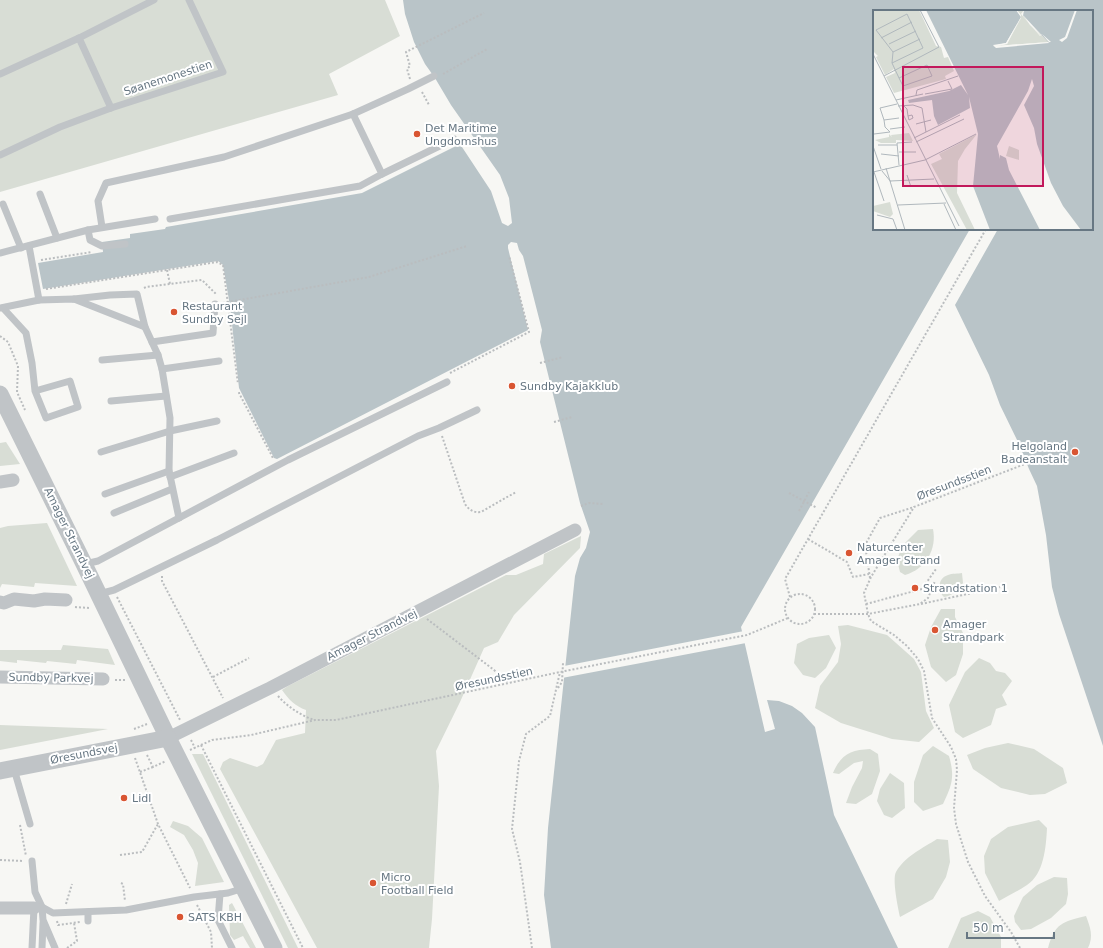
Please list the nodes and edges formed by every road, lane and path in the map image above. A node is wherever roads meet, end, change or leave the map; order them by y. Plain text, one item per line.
1 (154, 0) edge
2 (189, 0) edge
3 (484, 13) dead end
4 (78, 38) junction
5 (487, 49) dead end
6 (0, 74) edge
7 (442, 74) dead end
8 (434, 76) dead end
9 (415, 85) junction
10 (429, 105) dead end
11 (111, 108) junction
12 (353, 114) junction
13 (454, 139) dead end
14 (0, 155) edge
15 (382, 174) junction
16 (40, 194) dead end
17 (3, 204) dead end
18 (155, 219) dead end
19 (170, 219) dead end
20 (102, 227) junction
21 (88, 230) junction
22 (985, 230) edge
23 (57, 238) junction
24 (126, 244) dead end
25 (29, 246) junction
26 (467, 246) dead end
27 (21, 248) junction
28 (96, 251) dead end
29 (0, 253) edge
30 (510, 256) dead end
31 (39, 260) dead end
32 (167, 270) junction
33 (170, 284) junction
34 (44, 290) dead end
35 (137, 294) junction
36 (74, 299) junction
37 (39, 300) junction
38 (226, 303) junction
39 (214, 304) dead end
40 (1, 308) edge
41 (145, 327) junction
42 (0, 336) edge
43 (152, 342) junction
44 (158, 355) junction
45 (563, 357) dead end
46 (102, 360) dead end
47 (220, 361) dead end
48 (540, 363) dead end
49 (162, 369) junction
50 (446, 379) joint
51 (238, 384) dead end
52 (35, 391) junction
53 (240, 393) dead end
54 (0, 394) edge
55 (166, 396) junction
56 (111, 401) dead end
57 (477, 410) dead end
58 (27, 413) dead end
59 (572, 417) dead end
60 (217, 421) dead end
61 (554, 422) dead end
62 (439, 428) junction
63 (170, 431) junction
64 (1074, 446) dead end
65 (101, 452) dead end
66 (234, 453) dead end
67 (275, 462) dead end
68 (169, 474) junction
69 (13, 480) dead end
70 (0, 482) edge
71 (172, 489) junction
72 (516, 492) dead end
73 (809, 492) dead end
74 (789, 493) dead end
75 (104, 494) dead end
76 (604, 504) dead end
77 (581, 506) dead end
78 (914, 507) junction
79 (816, 508) dead end
80 (799, 510) dead end
81 (114, 513) dead end
82 (179, 518) junction
83 (575, 530) dead end
84 (808, 539) junction
85 (84, 564) junction
86 (160, 567) junction
87 (936, 569) dead end
88 (869, 574) junction
89 (870, 579) junction
90 (935, 581) dead end
91 (1000, 587) dead end
92 (790, 597) junction
93 (106, 598) junction
94 (66, 600) joint
95 (0, 602) edge
96 (866, 604) junction
97 (920, 604) junction
98 (423, 609) junction
99 (814, 614) junction
100 (868, 614) junction
101 (788, 618) junction
102 (249, 658) dead end
103 (563, 663) dead end
104 (561, 672) junction
105 (0, 677) edge
106 (212, 677) junction
107 (102, 679) joint
108 (140, 680) junction
109 (509, 684) junction
110 (270, 688) junction
111 (557, 689) junction
112 (224, 700) dead end
113 (159, 720) junction
114 (315, 720) junction
115 (128, 730) dead end
116 (168, 738) junction
117 (135, 757) dead end
118 (153, 767) dead end
119 (7, 770) edge
120 (140, 772) junction
121 (30, 824) dead end
122 (158, 824) junction
123 (120, 855) dead end
124 (0, 860) edge
125 (32, 861) joint
126 (121, 883) dead end
127 (72, 884) dead end
128 (244, 888) junction
129 (220, 894) junction
130 (194, 897) junction
131 (0, 908) edge
132 (38, 908) junction
133 (126, 910) junction
134 (88, 912) junction
135 (63, 913) junction
136 (43, 920) junction
137 (88, 921) dead end
138 (74, 923) dead end
139 (32, 948) edge
140 (42, 948) edge
141 (56, 948) edge
142 (67, 948) edge
143 (212, 948) edge
144 (232, 948) edge
145 (274, 948) edge
146 (303, 948) edge
147 (532, 948) edge
148 (1020, 948) edge

1 - 4 lane
2 - 11 lane, Søanemonestien
3 - 9 path
4 - 6 lane
4 - 11 lane
5 - 7 path
8 - 9 lane
9 - 10 path
9 - 12 lane
11 - 14 lane, Søanemonestien
12 - 15 lane
12 - 20 lane
13 - 15 lane
15 - 19 lane
16 - 23 lane
17 - 27 lane
18 - 20 lane
20 - 21 lane
21 - 23 lane
21 - 24 lane
22 - 84 path
23 - 25 lane
25 - 27 lane
25 - 37 lane
26 - 38 path
27 - 29 lane
28 - 31 path
30 - 50 path
32 - 33 path
32 - 34 path
32 - 38 path
33 - 35 path
33 - 38 path
35 - 36 lane
35 - 41 lane
36 - 37 lane
36 - 41 lane
37 - 40 lane
38 - 51 path
39 - 43 lane
40 - 52 lane
41 - 43 lane
42 - 58 path
43 - 44 lane
44 - 46 lane
44 - 49 lane
45 - 48 path
47 - 49 lane
49 - 55 lane
50 - 82 lane
52 - 52 lane
53 - 67 path
54 - 85 street, Amager Strandvej
55 - 56 lane
55 - 63 lane
57 - 62 lane
59 - 61 path
60 - 63 lane
62 - 72 path
62 - 86 lane
63 - 65 lane
63 - 68 lane
64 - 78 path, Øresundsstien
66 - 68 lane
68 - 71 lane
68 - 75 lane
69 - 70 street
71 - 81 lane
71 - 82 lane
73 - 80 path
74 - 79 path
76 - 77 path
78 - 88 path
78 - 89 path, Øresundsstien
82 - 85 lane
83 - 98 street, Amager Strandvej
84 - 88 path
84 - 92 path
85 - 93 street, Amager Strandvej
86 - 93 lane
86 - 106 path
87 - 96 path
88 - 89 path
89 - 96 path, Øresundsstien
90 - 97 path
91 - 97 path
92 - 99 path
92 - 101 path
93 - 94 path
93 - 108 street, Amager Strandvej
93 - 113 path
94 - 95 street
96 - 100 path, Øresundsstien
97 - 100 path
98 - 109 path
98 - 110 street, Amager Strandvej
99 - 100 path
99 - 101 path
100 - 148 path
101 - 104 path, Øresundsstien
102 - 106 path
103 - 104 path
104 - 109 path, Øresundsstien
104 - 111 path
104 - 111 path
105 - 107 street, Sundby Parkvej
106 - 112 path
107 - 108 path
108 - 113 street, Amager Strandvej
109 - 114 path, Øresundsstien
110 - 114 path
110 - 116 street, Amager Strandvej
111 - 147 path
113 - 115 path
113 - 116 street, Amager Strandvej
114 - 146 path, Øresundsstien
116 - 119 street, Øresundsvej
116 - 128 street, Amager Strandvej
117 - 120 path
118 - 120 path
119 - 121 lane
120 - 122 path
122 - 123 path
122 - 130 path
124 - 125 path
125 - 132 lane
126 - 133 path
127 - 135 path
128 - 129 lane
128 - 145 street, Amager Strandvej
129 - 130 lane
129 - 144 lane
130 - 133 lane
130 - 143 path
131 - 132 street
132 - 135 lane
132 - 136 lane
132 - 139 lane
133 - 134 lane
134 - 135 lane
134 - 137 lane
136 - 140 lane
136 - 141 lane
138 - 142 path

